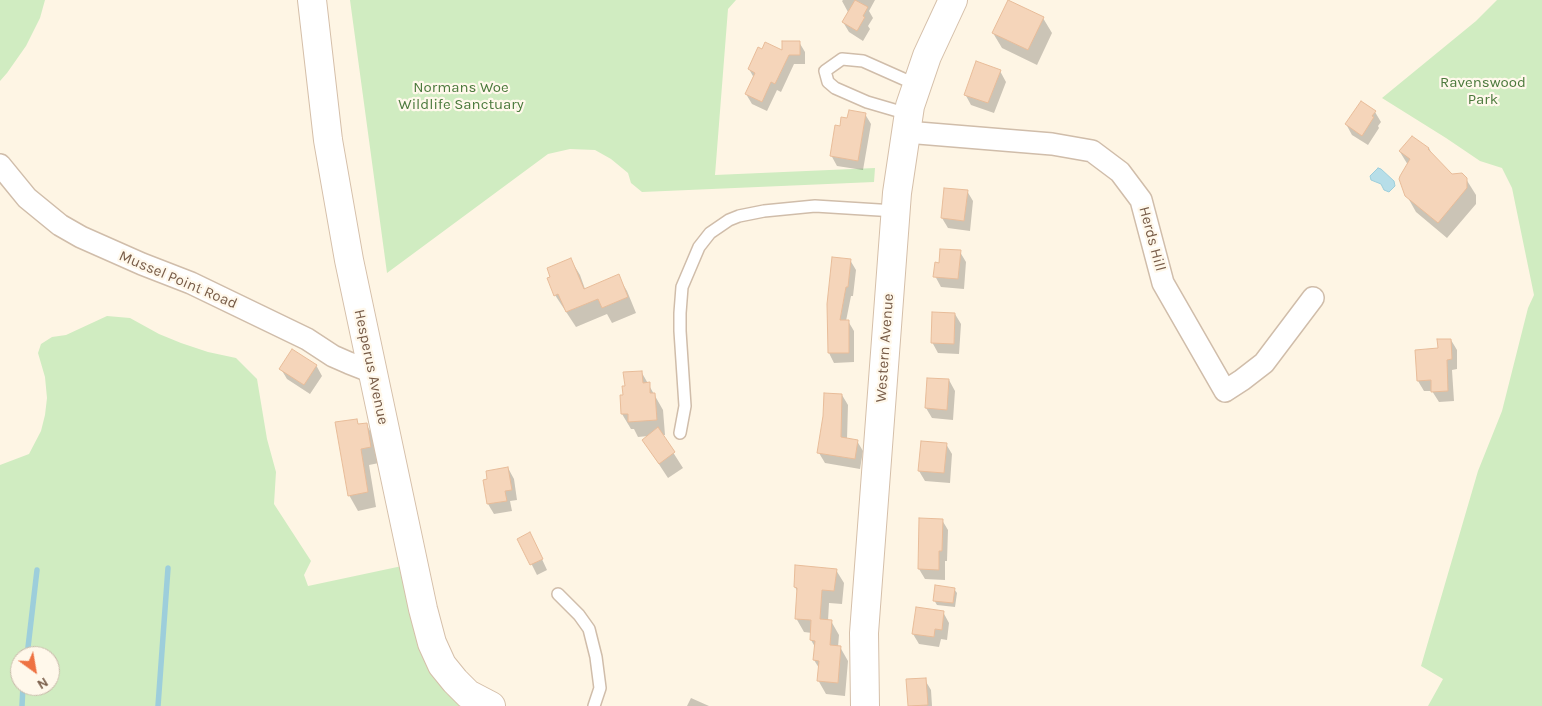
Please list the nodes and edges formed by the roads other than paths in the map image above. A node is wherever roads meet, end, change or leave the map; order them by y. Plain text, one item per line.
1 (312, 0) edge
2 (953, 0) edge
3 (917, 85) junction
4 (907, 123) junction
5 (0, 165) edge
6 (895, 211) junction
7 (1313, 298) dead end
8 (372, 372) junction
9 (680, 433) dead end
10 (558, 594) dead end
11 (491, 706) edge
12 (594, 706) edge
13 (865, 706) edge

1 - 8 street, Hesperus Avenue
2 - 3 street, Western Avenue
3 - 4 street, Western Avenue
3 - 4 lane
4 - 6 street, Western Avenue
4 - 7 street, Herds Hill
5 - 8 street, Mussel Point Road
6 - 9 lane
6 - 13 street, Western Avenue
8 - 11 street, Hesperus Avenue
10 - 12 lane

